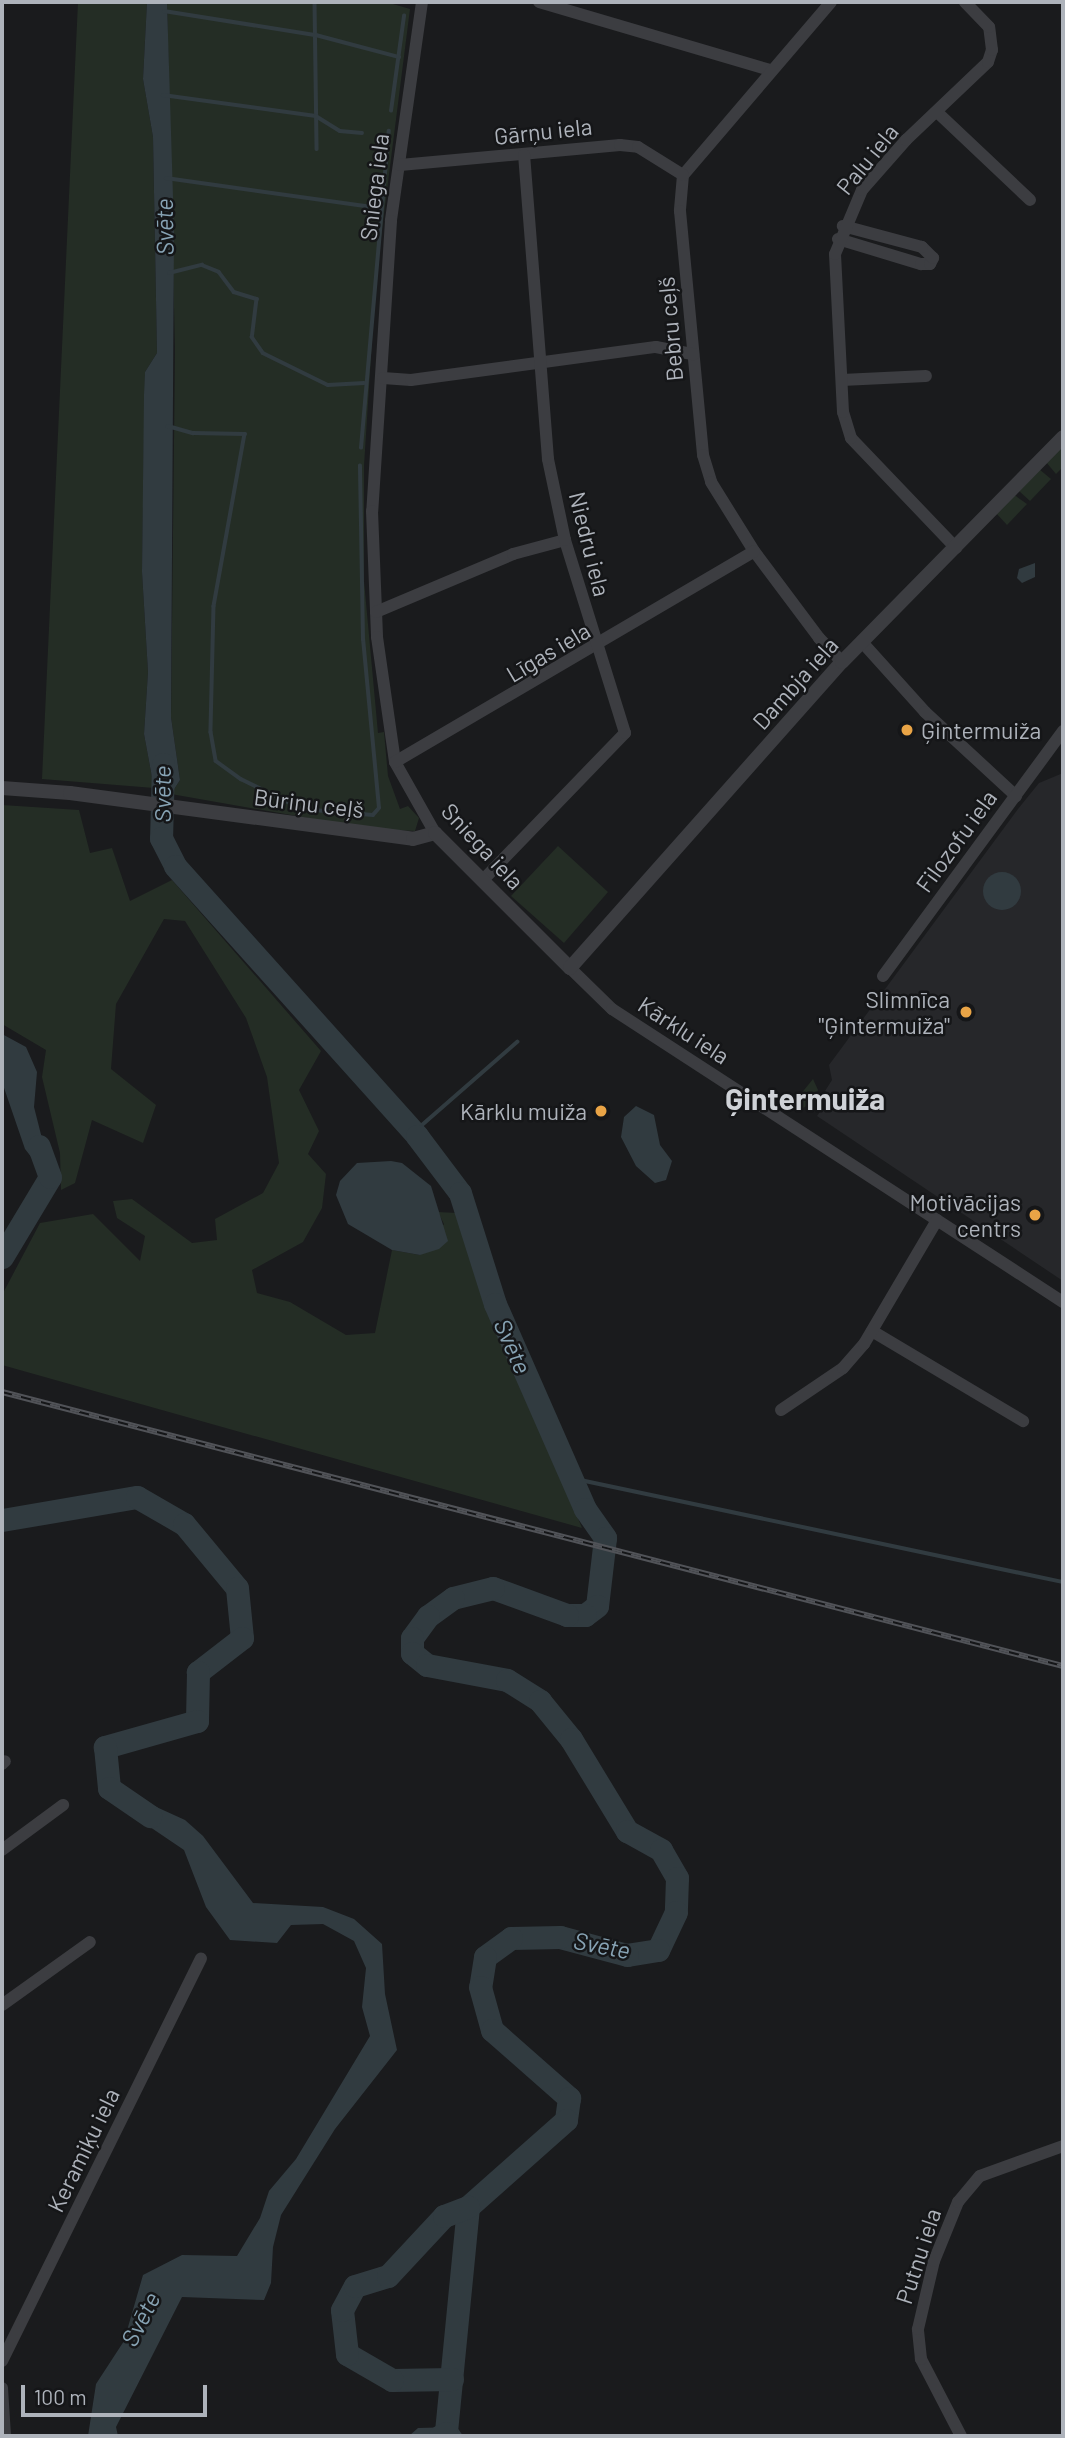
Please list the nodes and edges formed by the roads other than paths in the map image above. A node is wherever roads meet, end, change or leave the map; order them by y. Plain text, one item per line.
1 (422, 2) edge
2 (539, 2) edge
3 (831, 2) edge
4 (965, 2) edge
5 (770, 70) junction
6 (937, 111) junction
7 (524, 155) junction
8 (400, 165) junction
9 (683, 175) junction
10 (1030, 200) dead end
11 (841, 232) junction
12 (693, 354) junction
13 (540, 364) junction
14 (926, 376) dead end
15 (383, 378) junction
16 (842, 380) junction
17 (1063, 437) edge
18 (565, 540) junction
19 (956, 548) junction
20 (754, 551) junction
21 (376, 612) junction
22 (862, 642) junction
23 (596, 648) junction
24 (842, 662) junction
25 (1063, 731) edge
26 (395, 762) junction
27 (2, 788) edge
28 (1016, 796) junction
29 (435, 833) junction
30 (482, 881) junction
31 (570, 968) junction
32 (883, 976) dead end
33 (937, 1220) junction
34 (1063, 1302) edge
35 (872, 1331) junction
36 (781, 1410) dead end
37 (1023, 1421) dead end
38 (63, 1805) dead end
39 (2, 1850) edge
40 (90, 1942) dead end
41 (201, 1958) dead end
42 (2, 2005) edge
43 (1063, 2146) edge
44 (2, 2361) edge
45 (2, 2388) edge
46 (5, 2436) edge
47 (961, 2436) edge

1 - 8 street, Sniega iela
2 - 5 street
3 - 5 street
4 - 6 street, Palu iela
5 - 9 street
6 - 10 street
6 - 11 street, Palu iela
7 - 8 street, Gārņu iela
7 - 9 street, Gārņu iela
7 - 13 street, Niedru iela
8 - 15 street, Sniega iela
9 - 12 street, Bebru ceļš
11 - 11 street
11 - 16 street, Palu iela
12 - 13 street
12 - 20 street, Bebru ceļš
13 - 15 street
13 - 18 street, Niedru iela
14 - 16 street
15 - 21 street, Sniega iela
16 - 19 street, Palu iela
17 - 19 street, Dambja iela
18 - 21 street
18 - 23 street, Niedru iela
19 - 22 street, Dambja iela
20 - 23 street, Līgas iela
20 - 24 street, Bebru ceļš
21 - 26 street, Sniega iela
22 - 24 street, Dambja iela
22 - 28 street
23 - 26 street, Līgas iela
23 - 30 street, Niedru iela
24 - 31 street, Dambja iela
25 - 28 street, Filozofu iela
26 - 29 street, Sniega iela
27 - 29 street, Būriņu ceļš
28 - 32 street, Filozofu iela
29 - 30 street, Sniega iela
30 - 31 street, Sniega iela
31 - 33 street, Kārklu iela
33 - 34 street, Kārklu iela
33 - 35 street
35 - 36 street
35 - 37 street
38 - 39 street
40 - 42 street
41 - 44 street, Keramiķu iela
43 - 47 street, Putnu iela
45 - 46 street

